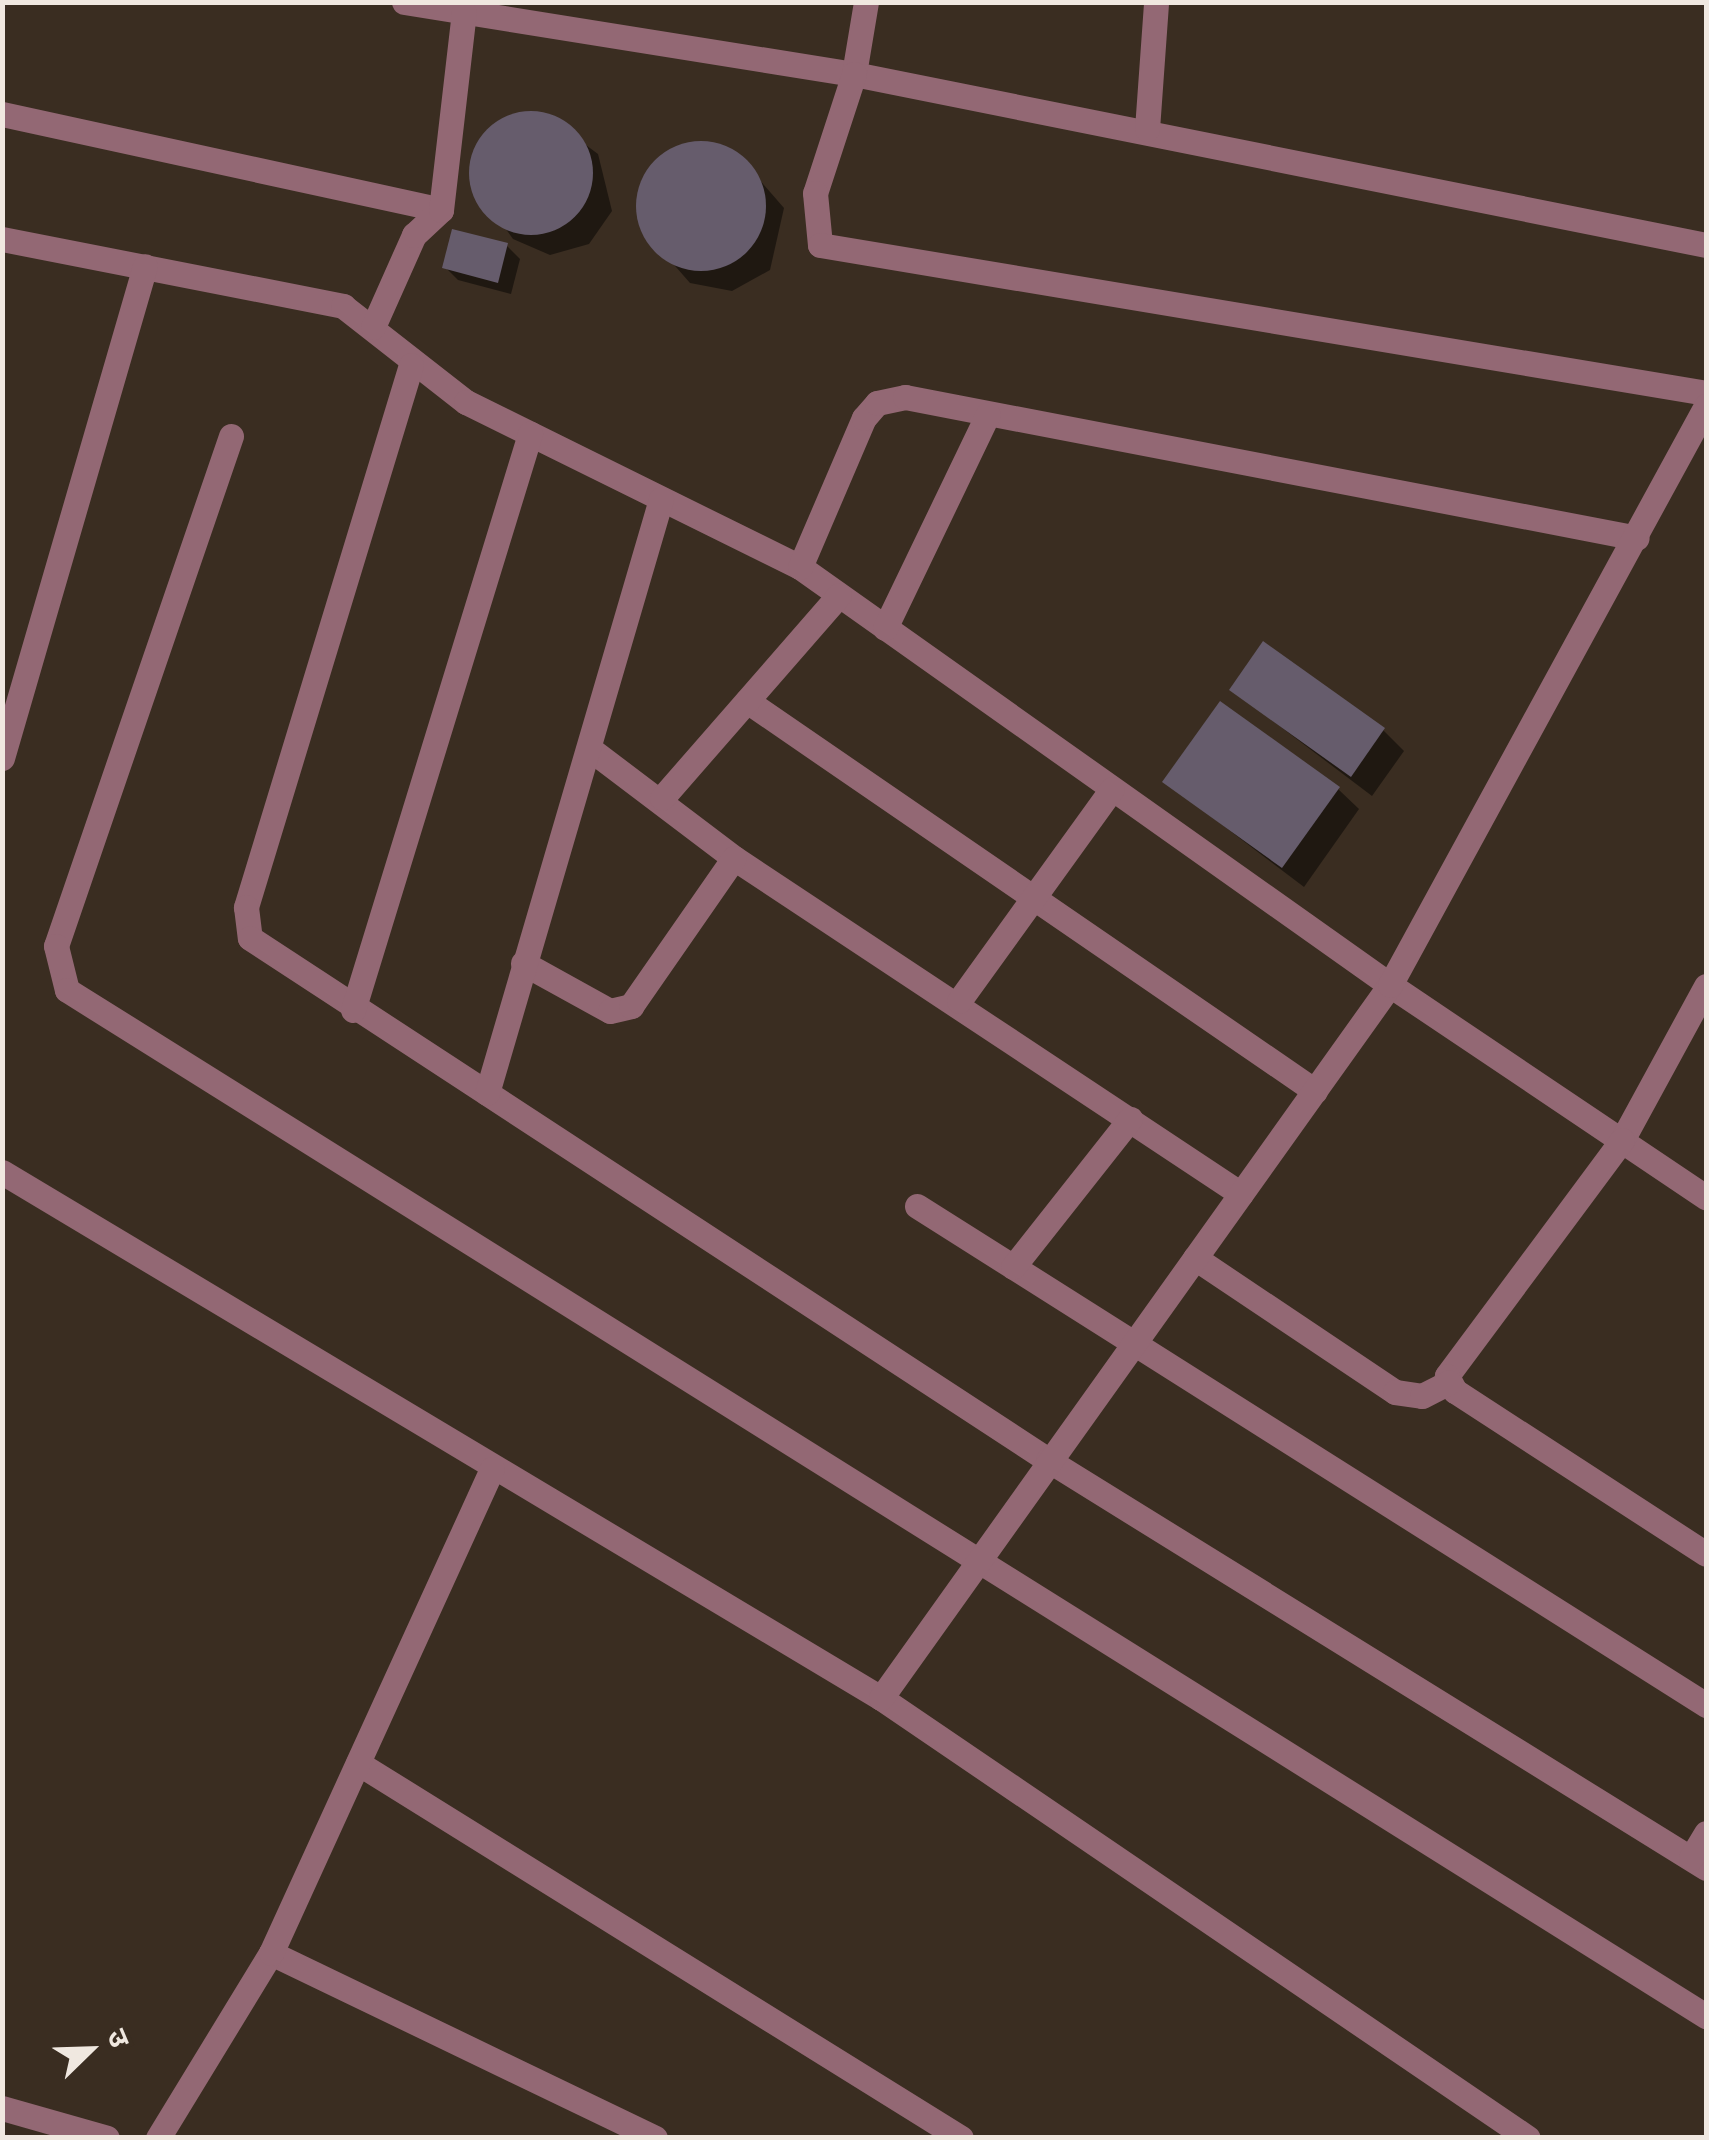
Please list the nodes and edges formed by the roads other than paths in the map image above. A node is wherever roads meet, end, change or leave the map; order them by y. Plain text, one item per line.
1 (404, 2) edge
2 (866, 2) edge
3 (1156, 2) edge
4 (464, 12) junction
5 (854, 74) junction
6 (2, 114) edge
7 (1148, 129) junction
8 (441, 210) junction
9 (2, 239) edge
10 (1706, 244) edge
11 (145, 266) junction
12 (373, 327) junction
13 (411, 365) junction
14 (1706, 393) edge
15 (1706, 406) edge
16 (988, 414) junction
17 (530, 434) junction
18 (231, 436) dead end
19 (662, 499) junction
20 (1637, 538) junction
21 (800, 567) junction
22 (838, 596) junction
23 (885, 628) junction
24 (746, 701) junction
25 (590, 748) junction
26 (2, 758) edge
27 (1112, 789) junction
28 (662, 798) junction
29 (734, 858) junction
30 (1040, 900) junction
31 (523, 963) junction
32 (1390, 985) junction
33 (1706, 986) edge
34 (959, 1001) junction
35 (353, 1010) junction
36 (1315, 1090) junction
37 (488, 1094) junction
38 (1130, 1119) junction
39 (1622, 1140) junction
40 (2, 1172) edge
41 (1241, 1194) junction
42 (1706, 1196) edge
43 (917, 1206) dead end
44 (1195, 1258) junction
45 (1014, 1267) junction
46 (1134, 1342) junction
47 (1449, 1382) junction
48 (1048, 1460) junction
49 (492, 1469) junction
50 (1706, 1554) edge
51 (977, 1567) junction
52 (881, 1698) junction
53 (1706, 1704) edge
54 (358, 1763) junction
55 (1706, 1833) edge
56 (1699, 1863) edge
57 (271, 1952) junction
58 (1706, 2016) edge
59 (2, 2108) edge
60 (1519, 2135) edge
61 (107, 2138) edge
62 (158, 2138) edge
63 (655, 2138) edge
64 (961, 2138) edge

1 - 4 street
2 - 5 street
3 - 7 street
4 - 5 street
4 - 8 street
5 - 7 street
5 - 14 street
6 - 8 street
7 - 10 street
8 - 12 street
9 - 11 street
11 - 12 street
11 - 26 street
12 - 13 street
13 - 17 street
13 - 35 street
15 - 20 street
16 - 20 street
16 - 21 street
16 - 23 street
17 - 19 street
17 - 35 street
18 - 51 street
19 - 21 street
19 - 25 street
20 - 32 street
21 - 22 street
22 - 23 street
22 - 24 street
23 - 27 street
24 - 28 street
24 - 30 street
25 - 28 street
25 - 31 street
27 - 30 street
27 - 32 street
28 - 29 street
29 - 31 street
29 - 34 street
30 - 34 street
30 - 36 street
31 - 37 street
32 - 36 street
32 - 39 street
33 - 39 street
34 - 38 street
35 - 37 street
36 - 41 street
37 - 48 street
38 - 41 street
38 - 45 street
39 - 42 street
39 - 47 street
40 - 49 street
41 - 44 street
43 - 45 street
44 - 46 street
44 - 47 street
45 - 46 street
46 - 48 street
46 - 53 street
47 - 50 street
48 - 51 street
48 - 56 street
49 - 52 street
49 - 54 street
51 - 52 street
51 - 58 street
52 - 60 street
54 - 57 street
54 - 64 street
55 - 56 street
57 - 62 street
57 - 63 street
59 - 61 street

